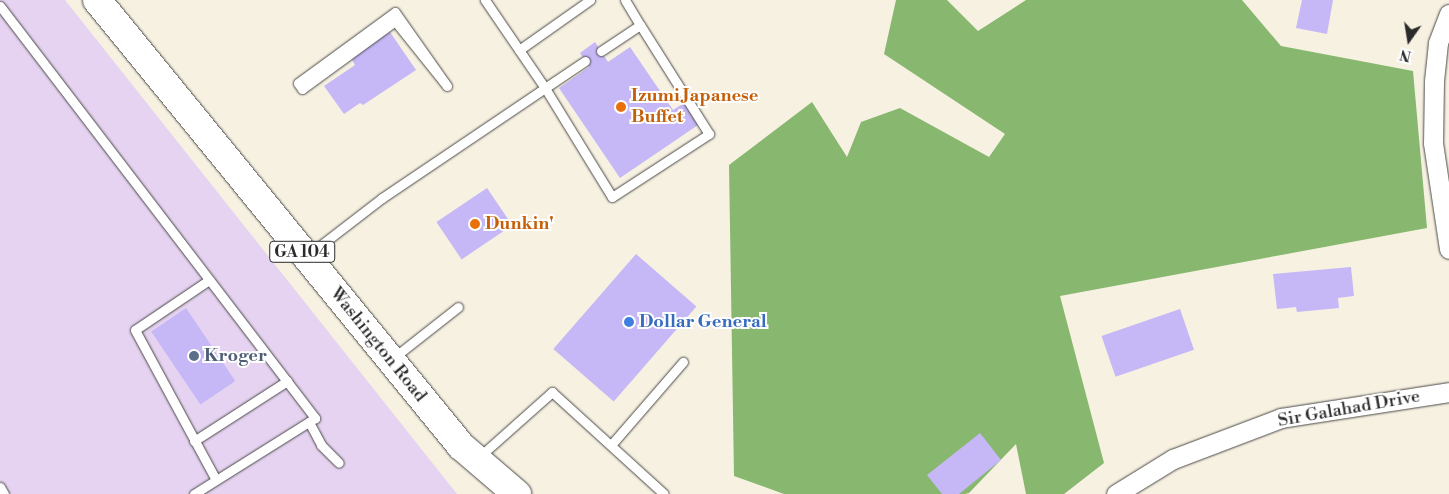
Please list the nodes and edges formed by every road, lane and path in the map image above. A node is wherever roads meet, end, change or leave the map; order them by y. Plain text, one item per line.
1 (97, 0) edge
2 (485, 0) edge
3 (590, 0) edge
4 (625, 0) edge
5 (0, 6) edge
6 (1449, 14) edge
7 (640, 25) junction
8 (519, 50) junction
9 (601, 51) dead end
10 (585, 61) dead end
11 (447, 86) dead end
12 (545, 88) junction
13 (302, 89) dead end
14 (1449, 249) edge
15 (306, 256) junction
16 (209, 280) junction
17 (458, 307) dead end
18 (390, 361) junction
19 (682, 362) dead end
20 (287, 381) junction
21 (1449, 392) edge
22 (309, 422) junction
23 (194, 441) junction
24 (611, 445) junction
25 (477, 459) junction
26 (339, 463) dead end
27 (216, 480) junction
28 (0, 487) edge
29 (4, 494) edge
30 (194, 494) edge
31 (517, 494) edge
32 (664, 494) edge
33 (1116, 494) edge

1 - 15 main road, Washington Road / GA 104
2 - 8 lane
3 - 8 lane
4 - 7 lane
5 - 16 lane
6 - 14 street
7 - 9 lane
7 - 12 lane
8 - 12 lane
10 - 12 lane
11 - 13 lane
12 - 15 lane
15 - 18 main road, Washington Road / GA 104
16 - 20 lane
16 - 23 lane
17 - 18 lane
18 - 25 main road, Washington Road / GA 104
19 - 24 lane
20 - 22 lane
20 - 23 lane
21 - 33 street, Sir Galahad Drive
22 - 26 lane
22 - 27 lane
23 - 27 lane
24 - 25 lane
24 - 32 lane
25 - 31 main road, Washington Road / GA 104
27 - 30 lane
28 - 29 lane

